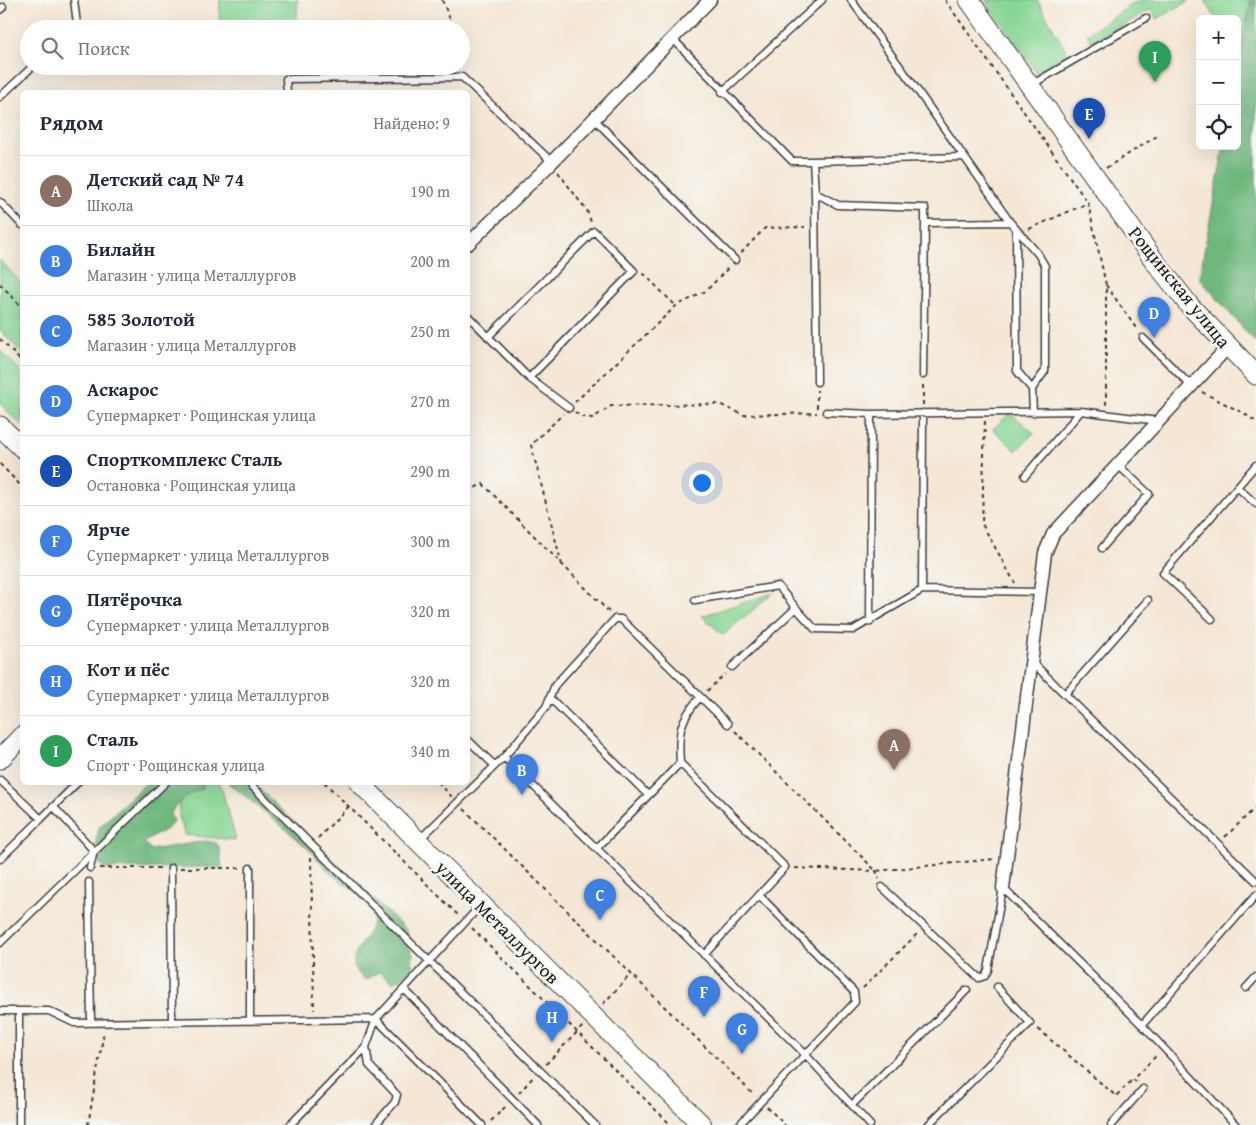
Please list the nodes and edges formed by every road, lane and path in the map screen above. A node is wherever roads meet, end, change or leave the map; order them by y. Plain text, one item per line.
1 (74, 0) edge
2 (442, 0) edge
3 (710, 0) edge
4 (822, 0) edge
5 (851, 0) edge
6 (945, 0) edge
7 (969, 0) edge
8 (1146, 18) dead end
9 (76, 20) edge
10 (450, 20) edge
11 (672, 38) junction
12 (23, 75) edge
13 (1030, 86) junction
14 (287, 90) edge
15 (722, 92) junction
16 (0, 97) edge
17 (594, 119) junction
18 (1157, 136) dead end
19 (963, 157) junction
20 (813, 161) junction
21 (552, 162) junction
22 (1094, 176) junction
23 (1077, 187) junction
24 (815, 193) junction
25 (0, 202) edge
26 (1088, 203) junction
27 (1010, 222) junction
28 (20, 223) edge
29 (925, 223) junction
30 (816, 226) junction
31 (594, 231) junction
32 (1017, 232) junction
33 (470, 242) edge
34 (735, 260) junction
35 (634, 271) junction
36 (0, 284) edge
37 (1106, 285) junction
38 (20, 305) edge
39 (676, 306) junction
40 (470, 318) edge
41 (488, 337) junction
42 (1143, 338) joint
43 (0, 339) edge
44 (1228, 347) junction
45 (20, 360) edge
46 (923, 375) joint
47 (1256, 375) edge
48 (529, 378) junction
49 (817, 382) joint
50 (1192, 386) junction
51 (1032, 389) junction
52 (569, 408) junction
53 (826, 412) dead end
54 (1082, 412) junction
55 (923, 413) junction
56 (985, 413) junction
57 (1033, 413) junction
58 (871, 414) junction
59 (1106, 414) junction
60 (1159, 421) junction
61 (1256, 422) edge
62 (0, 426) edge
63 (20, 446) edge
64 (0, 464) edge
65 (1118, 465) junction
66 (1256, 465) edge
67 (1025, 476) dead end
68 (20, 485) edge
69 (1237, 487) junction
70 (470, 490) edge
71 (1256, 504) edge
72 (1102, 548) dead end
73 (562, 565) junction
74 (922, 590) junction
75 (1019, 591) junction
76 (1040, 592) junction
77 (695, 600) dead end
78 (1148, 600) dead end
79 (796, 608) junction
80 (615, 618) junction
81 (1212, 619) dead end
82 (870, 622) junction
83 (1031, 660) junction
84 (732, 667) joint
85 (1065, 694) junction
86 (700, 697) junction
87 (550, 698) junction
88 (728, 724) joint
89 (20, 738) edge
90 (470, 742) edge
91 (504, 758) junction
92 (0, 759) edge
93 (680, 763) junction
94 (495, 766) junction
95 (0, 780) edge
96 (75, 785) edge
97 (163, 785) edge
98 (251, 785) edge
99 (327, 785) edge
100 (362, 785) edge
101 (441, 785) edge
102 (648, 795) junction
103 (457, 802) junction
104 (348, 806) junction
105 (1256, 806) edge
106 (54, 807) junction
107 (41, 819) junction
108 (417, 842) junction
109 (1218, 844) junction
110 (311, 845) junction
111 (597, 848) junction
112 (94, 851) junction
113 (0, 858) edge
114 (1007, 858) junction
115 (785, 867) junction
116 (90, 868) dead end
117 (171, 868) dead end
118 (250, 868) dead end
119 (876, 871) junction
120 (1256, 881) edge
121 (89, 882) dead end
122 (882, 887) dead end
123 (1003, 888) junction
124 (759, 895) junction
125 (1256, 895) edge
126 (481, 905) junction
127 (466, 922) junction
128 (924, 926) junction
129 (0, 942) edge
130 (704, 954) junction
131 (430, 961) junction
132 (631, 974) junction
133 (1256, 977) edge
134 (997, 987) dead end
135 (1246, 988) dead end
136 (404, 989) junction
137 (967, 990) dead end
138 (854, 996) junction
139 (0, 1011) edge
140 (19, 1011) junction
141 (592, 1016) junction
142 (376, 1019) junction
143 (314, 1020) junction
144 (250, 1021) junction
145 (172, 1022) junction
146 (91, 1023) junction
147 (1030, 1023) junction
148 (105, 1024) junction
149 (1142, 1025) junction
150 (577, 1032) junction
151 (366, 1047) junction
152 (1164, 1048) junction
153 (805, 1054) junction
154 (540, 1071) junction
155 (1133, 1079) junction
156 (1143, 1089) joint
157 (512, 1099) junction
158 (762, 1102) junction
159 (852, 1105) junction
160 (19, 1125) edge
161 (88, 1125) edge
162 (290, 1125) edge
163 (375, 1125) edge
164 (482, 1125) edge
165 (487, 1125) edge
166 (538, 1125) edge
167 (596, 1125) edge
168 (671, 1125) edge
169 (702, 1125) edge
170 (739, 1125) edge
171 (785, 1125) edge
172 (870, 1125) edge
173 (928, 1125) edge
174 (1111, 1125) edge
175 (1236, 1125) edge

1 - 9 lane
2 - 10 path
3 - 11 street
4 - 15 lane
5 - 19 lane
6 - 23 path
7 - 13 main road, Рощинская улица
8 - 13 lane
11 - 15 lane
11 - 17 street
12 - 16 lane
13 - 22 main road, Рощинская улица
14 - 21 lane
15 - 20 lane
17 - 21 street
17 - 34 lane
18 - 22 path
19 - 20 lane
19 - 27 lane
20 - 24 lane
21 - 31 path
21 - 33 street
22 - 23 path
22 - 44 main road, Рощинская улица
23 - 26 path
24 - 29 lane
24 - 30 lane
25 - 28 lane
26 - 32 path
26 - 37 path
27 - 29 lane
27 - 32 lane
29 - 46 lane
30 - 34 path
30 - 49 lane
31 - 35 lane
31 - 41 lane
32 - 51 lane
32 - 51 lane
34 - 39 path
35 - 39 path
35 - 48 lane
36 - 38 path
37 - 42 path
37 - 59 path
39 - 52 path
40 - 41 lane
41 - 48 lane
42 - 50 lane
43 - 45 path
44 - 47 main road, Рощинская улица
44 - 50 street
46 - 55 path
48 - 52 lane
49 - 52 path
50 - 60 street
50 - 61 path
51 - 57 lane
52 - 73 path
53 - 58 lane
54 - 57 lane
54 - 59 lane
54 - 67 lane
55 - 56 lane
55 - 58 lane
55 - 74 lane
56 - 57 lane
56 - 75 path
58 - 82 lane
59 - 60 lane
60 - 65 street
62 - 63 main road
64 - 68 path
65 - 72 lane
65 - 76 street
66 - 69 lane
69 - 71 lane
69 - 81 lane
70 - 73 path
73 - 80 path
74 - 75 lane
74 - 82 lane
75 - 76 lane
76 - 83 street
77 - 79 lane
78 - 85 lane
79 - 82 lane
79 - 84 lane
80 - 86 lane
80 - 87 lane
83 - 85 lane
83 - 114 street
84 - 86 path
85 - 109 lane
86 - 88 lane
86 - 93 lane
87 - 91 lane
87 - 102 lane
88 - 119 path
89 - 92 main road
90 - 94 lane
91 - 94 lane
91 - 111 lane
93 - 102 lane
93 - 115 lane
94 - 103 lane
95 - 107 lane
96 - 106 lane
97 - 112 lane
98 - 110 lane
99 - 104 path
100 - 108 main road, улица Металлургов
101 - 103 path
102 - 111 lane
103 - 108 lane
103 - 132 path
104 - 110 path
104 - 127 path
105 - 109 path
106 - 107 lane
106 - 112 lane
107 - 113 lane
108 - 126 main road, улица Металлургов
109 - 120 lane
110 - 131 lane
110 - 143 path
111 - 130 lane
112 - 116 lane
112 - 129 lane
114 - 119 path
114 - 123 street
115 - 119 path
115 - 124 lane
117 - 145 lane
118 - 144 lane
121 - 146 lane
122 - 128 lane
123 - 128 lane
123 - 149 lane
124 - 130 lane
124 - 138 lane
125 - 149 lane
126 - 127 lane
126 - 141 main road, улица Металлургов
127 - 131 lane
127 - 150 path
128 - 138 path
130 - 153 lane
131 - 136 lane
131 - 154 lane
132 - 141 path
132 - 158 path
133 - 135 lane
134 - 147 lane
136 - 142 lane
136 - 157 lane
137 - 159 lane
138 - 153 lane
139 - 140 lane
140 - 146 lane
140 - 160 lane
141 - 150 path
141 - 169 main road, улица Металлургов
142 - 143 lane
142 - 151 lane
142 - 164 lane
143 - 144 lane
144 - 145 lane
145 - 148 lane
146 - 148 lane
147 - 155 path
147 - 173 lane
148 - 161 path
149 - 152 lane
150 - 154 path
150 - 168 path
151 - 162 lane
151 - 163 lane
152 - 155 path
152 - 175 lane
153 - 158 lane
153 - 159 lane
154 - 157 path
154 - 167 lane
155 - 156 path
156 - 174 lane
157 - 165 path
157 - 166 lane
158 - 170 lane
158 - 171 path
159 - 172 lane

